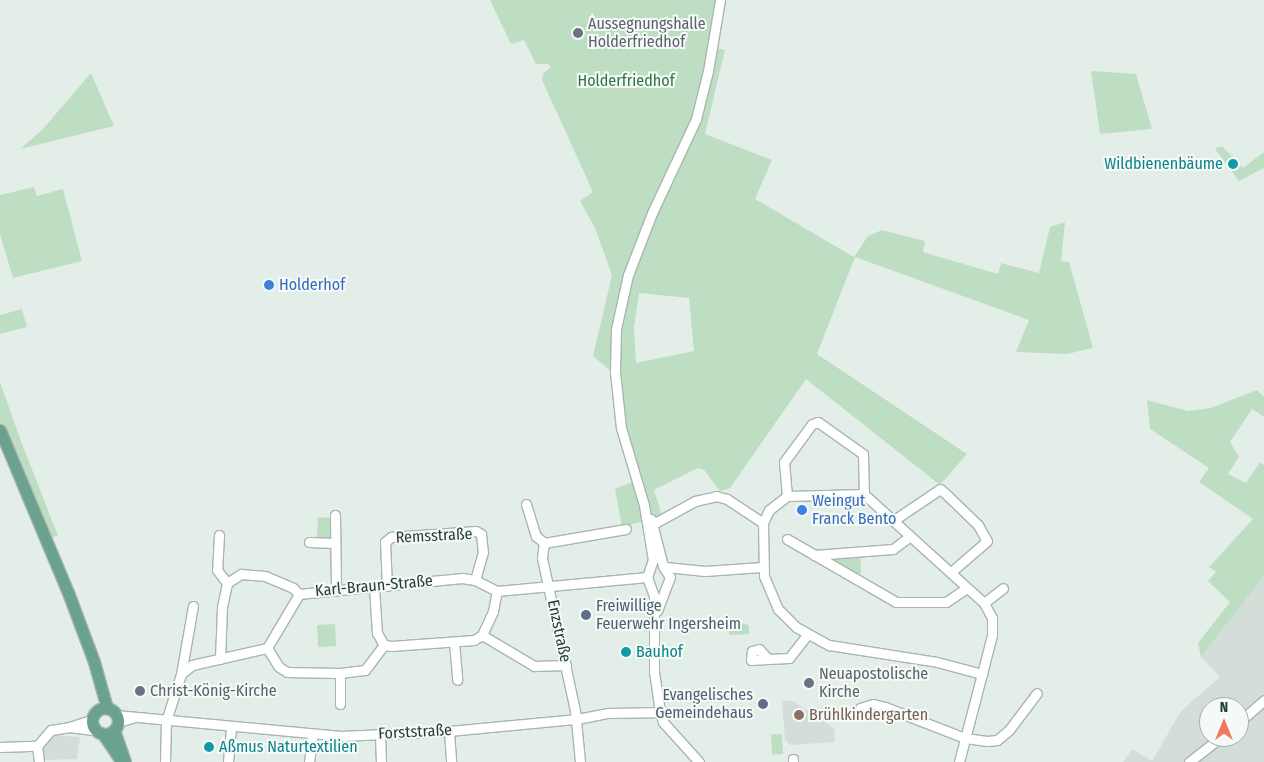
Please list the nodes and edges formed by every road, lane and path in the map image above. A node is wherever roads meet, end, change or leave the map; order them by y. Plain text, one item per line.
1 (720, 0) edge
2 (0, 430) edge
3 (864, 494) junction
4 (787, 496) junction
5 (526, 504) dead end
6 (644, 505) junction
7 (335, 515) dead end
8 (894, 520) junction
9 (762, 523) junction
10 (653, 524) junction
11 (626, 529) dead end
12 (219, 535) dead end
13 (910, 536) junction
14 (787, 539) dead end
15 (309, 542) dead end
16 (335, 543) junction
17 (544, 544) junction
18 (813, 555) junction
19 (653, 566) junction
20 (665, 566) junction
21 (762, 567) junction
22 (705, 571) junction
23 (951, 572) junction
24 (475, 580) junction
25 (650, 581) junction
26 (227, 583) junction
27 (667, 583) junction
28 (387, 586) junction
29 (550, 586) junction
30 (374, 587) junction
31 (336, 588) junction
32 (967, 588) junction
33 (1003, 588) dead end
34 (497, 591) junction
35 (299, 594) junction
36 (984, 603) junction
37 (193, 606) dead end
38 (654, 626) junction
39 (482, 635) junction
40 (806, 635) junction
41 (454, 642) junction
42 (384, 645) junction
43 (267, 648) junction
44 (220, 659) junction
45 (768, 659) dead end
46 (566, 665) junction
47 (340, 673) junction
48 (181, 674) junction
49 (982, 674) junction
50 (457, 680) dead end
51 (1037, 693) dead end
52 (1264, 700) edge
53 (340, 704) dead end
54 (103, 708) junction
55 (860, 708) dead end
56 (662, 712) junction
57 (1249, 713) edge
58 (577, 719) junction
59 (166, 720) junction
60 (106, 725) junction
61 (232, 726) junction
62 (449, 731) junction
63 (380, 734) junction
64 (313, 735) junction
65 (965, 738) junction
66 (37, 746) junction
67 (0, 747) edge
68 (1208, 747) edge
69 (39, 762) edge
70 (124, 762) edge
71 (165, 762) edge
72 (228, 762) edge
73 (309, 762) edge
74 (381, 762) edge
75 (451, 762) edge
76 (580, 762) edge
77 (699, 762) edge
78 (959, 762) edge
79 (1189, 762) edge

1 - 6 street
2 - 54 main road
3 - 4 street
3 - 4 street
3 - 8 street
4 - 9 street
5 - 17 street, Enzstraße
6 - 10 street
6 - 19 street
7 - 16 street
8 - 13 street
8 - 23 street
9 - 10 street
9 - 21 street
10 - 20 street
11 - 17 street
12 - 26 street
13 - 18 street
13 - 23 street
14 - 18 street
15 - 16 street
16 - 31 street
17 - 29 street, Enzstraße
18 - 32 street
19 - 20 street
19 - 25 street
20 - 22 street
20 - 27 street
21 - 22 street
21 - 40 street
22 - 27 street
23 - 32 street
24 - 28 street, Karl-Braun-Straße
24 - 28 street, Remsstraße
24 - 34 street, Karl-Braun-Straße
25 - 27 street
25 - 29 street
25 - 38 street
26 - 35 street
26 - 44 street
27 - 38 street
28 - 30 street, Karl-Braun-Straße
29 - 34 street
29 - 46 street, Enzstraße
30 - 31 street, Karl-Braun-Straße
30 - 42 street
31 - 35 street, Karl-Braun-Straße
32 - 36 street
33 - 36 street
34 - 39 street
35 - 43 street, Karl-Braun-Straße
36 - 49 street
37 - 48 street
38 - 56 street
39 - 41 street
39 - 46 street
40 - 45 street
40 - 49 street
41 - 42 street
41 - 50 street
42 - 47 street
43 - 44 street
43 - 47 street
44 - 48 street
46 - 58 street, Enzstraße
47 - 53 street
48 - 59 street
49 - 65 street
51 - 65 street
52 - 57 street
54 - 60 main road
54 - 60 main road
55 - 65 street
56 - 58 street, Forststraße
56 - 77 street
58 - 62 street, Forststraße
58 - 76 street, Enzstraße
59 - 60 street, Forststraße
59 - 61 street, Forststraße
59 - 71 street
60 - 66 street, Forststraße
60 - 70 main road
61 - 64 street, Forststraße
61 - 72 street
62 - 63 street, Forststraße
62 - 75 street
63 - 64 street, Forststraße
63 - 74 street
64 - 73 street
65 - 78 street
66 - 67 street
66 - 69 street
68 - 79 street

